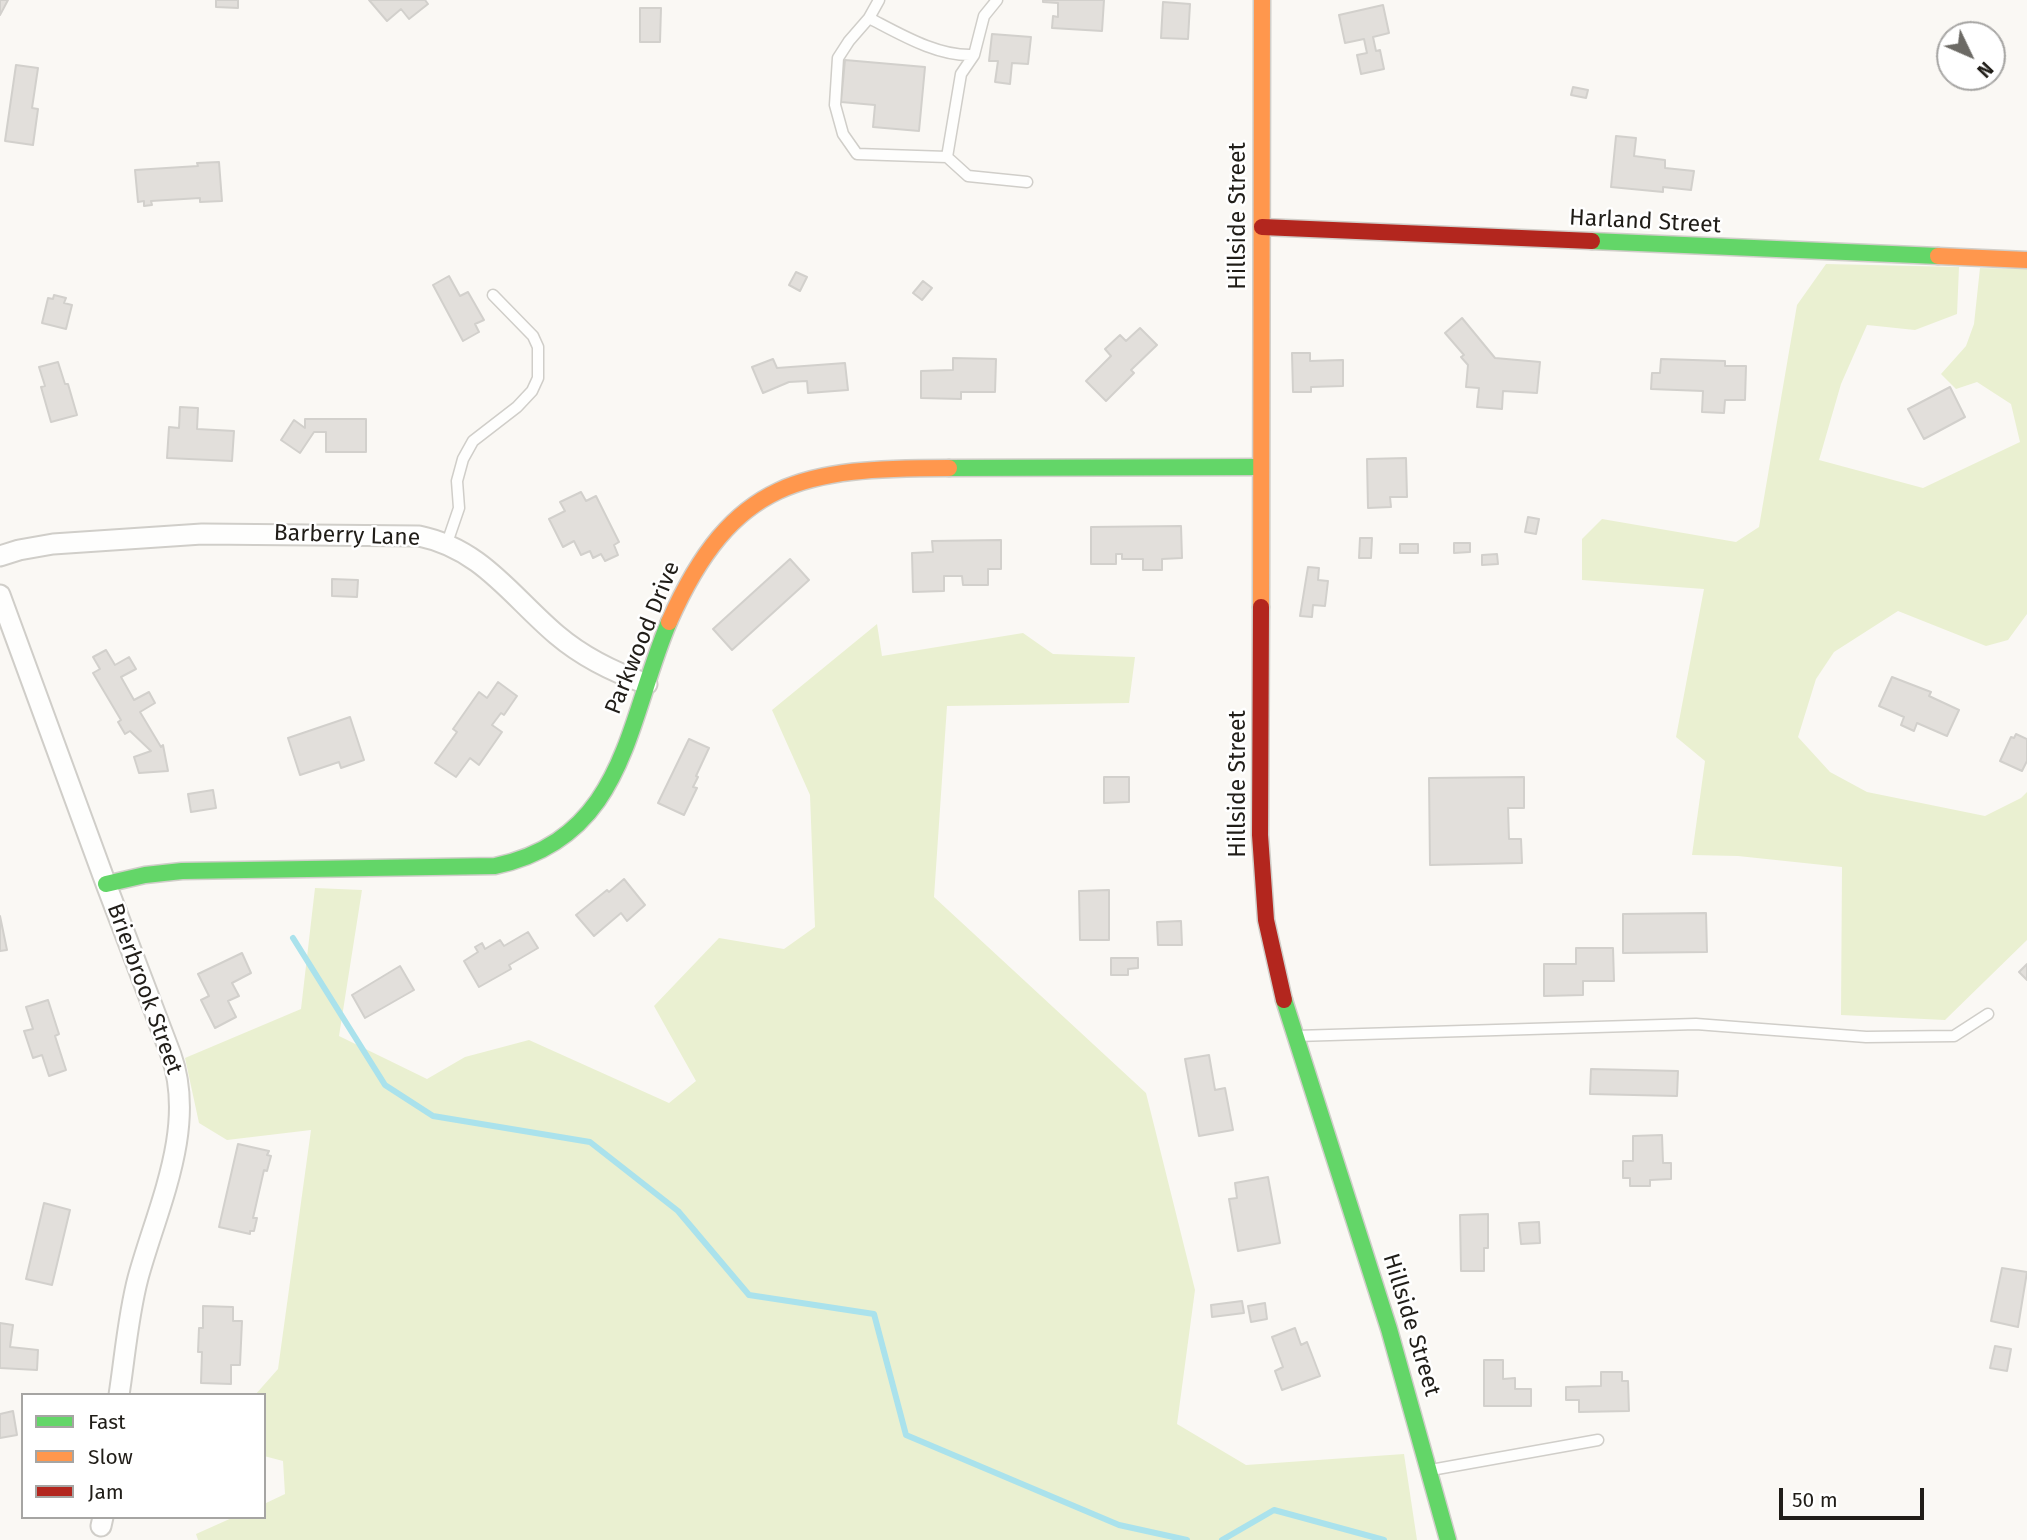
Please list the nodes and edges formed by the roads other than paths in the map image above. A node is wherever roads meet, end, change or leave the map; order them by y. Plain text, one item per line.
1 (879, 0) edge
2 (997, 0) edge
3 (1262, 0) edge
4 (869, 18) junction
5 (974, 55) junction
6 (947, 157) junction
7 (1027, 182) dead end
8 (1262, 227) junction
9 (2027, 260) edge
10 (493, 295) dead end
11 (1260, 467) junction
12 (447, 543) junction
13 (0, 555) edge
14 (0, 595) edge
15 (647, 684) junction
16 (106, 884) junction
17 (1988, 1014) dead end
18 (1296, 1036) junction
19 (119, 1393) edge
20 (1598, 1440) dead end
21 (1430, 1470) junction
22 (1448, 1540) edge

1 - 4 lane
2 - 5 lane
3 - 8 street, Hillside Street
4 - 5 lane
4 - 6 lane
5 - 6 lane
6 - 7 lane
8 - 9 street, Harland Street
8 - 11 street, Hillside Street
10 - 12 lane
11 - 15 street, Parkwood Drive
11 - 18 street, Hillside Street
12 - 13 street, Barberry Lane
12 - 15 street, Barberry Lane
14 - 16 street, Brierbrook Street
15 - 16 street, Parkwood Drive
16 - 19 street, Brierbrook Street
17 - 18 lane
18 - 21 street, Hillside Street
20 - 21 lane
21 - 22 street, Hillside Street

